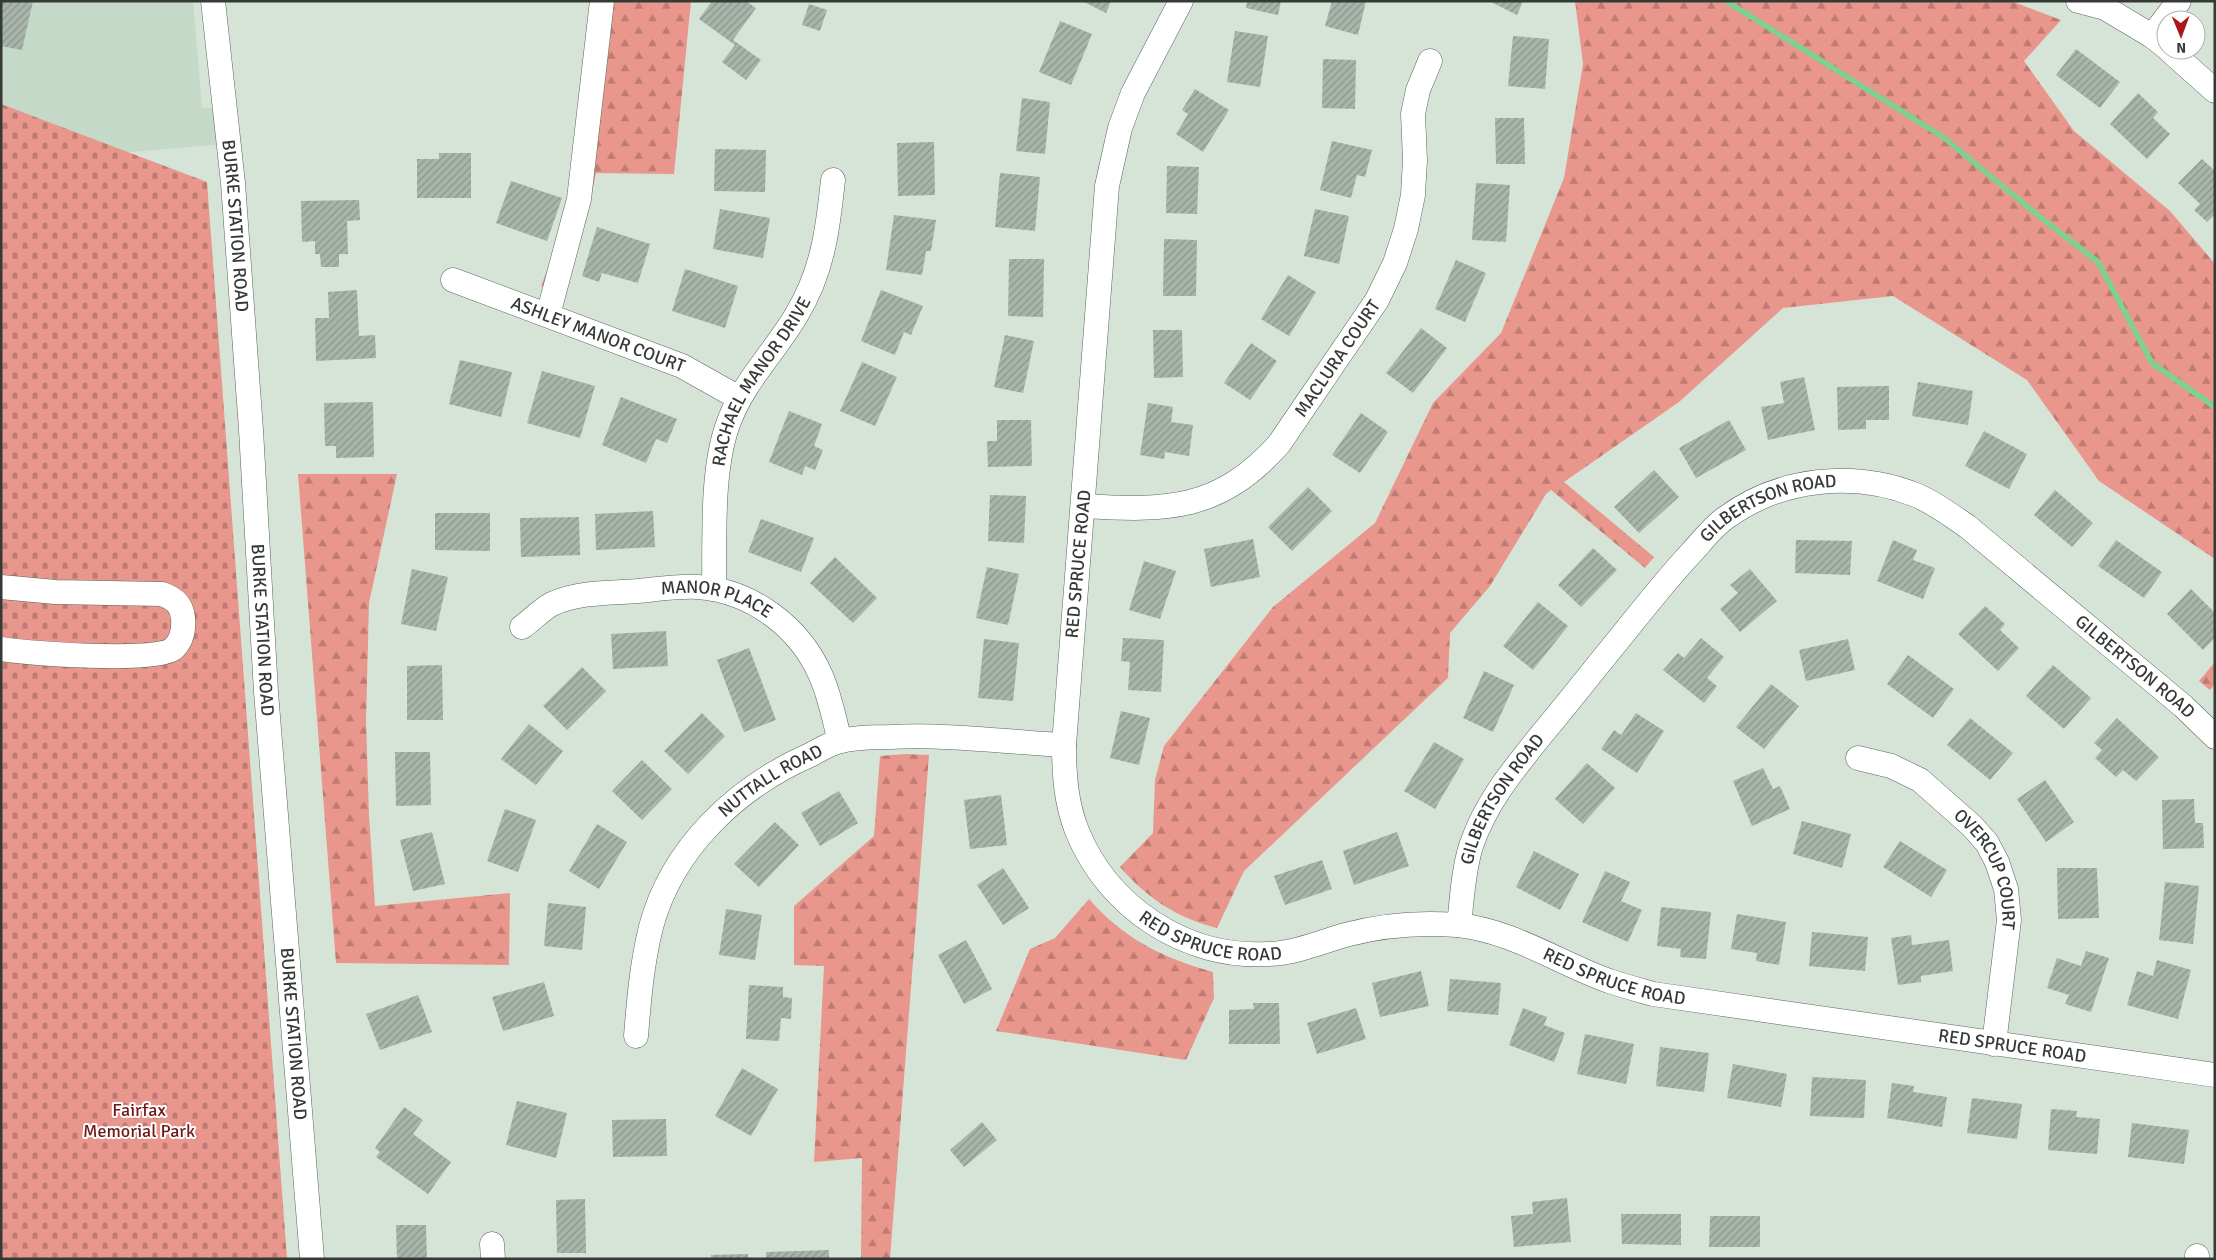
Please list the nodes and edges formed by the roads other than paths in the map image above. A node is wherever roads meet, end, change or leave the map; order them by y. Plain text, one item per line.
1 (213, 1) edge
2 (602, 1) edge
3 (1181, 1) edge
4 (2078, 1) edge
5 (2156, 41) edge
6 (2180, 60) edge
7 (1430, 61) dead end
8 (2215, 91) edge
9 (833, 180) dead end
10 (453, 280) dead end
11 (548, 315) junction
12 (739, 398) junction
13 (1083, 506) junction
14 (1, 587) edge
15 (714, 589) junction
16 (522, 628) dead end
17 (1, 649) edge
18 (2215, 737) edge
19 (840, 741) junction
20 (1064, 746) junction
21 (1858, 758) dead end
22 (1459, 926) junction
23 (636, 1036) dead end
24 (1994, 1044) junction
25 (2215, 1075) edge
26 (312, 1259) edge

1 - 26 street, BURKE STATION ROAD
2 - 11 street
3 - 13 street, RED SPRUCE ROAD
4 - 5 street
6 - 8 street
7 - 13 street, MACLURA COURT
9 - 12 street, RACHAEL MANOR DRIVE
10 - 11 street, ASHLEY MANOR COURT
11 - 12 street, ASHLEY MANOR COURT
12 - 15 street, RACHAEL MANOR DRIVE
13 - 20 street, RED SPRUCE ROAD
14 - 17 street
15 - 16 street, MANOR PLACE
15 - 19 street, MANOR PLACE
18 - 22 street, GILBERTSON ROAD
19 - 20 street, NUTTALL ROAD
19 - 23 street, NUTTALL ROAD
20 - 22 street, RED SPRUCE ROAD
21 - 24 street, OVERCUP COURT
22 - 24 street, RED SPRUCE ROAD
24 - 25 street, RED SPRUCE ROAD

